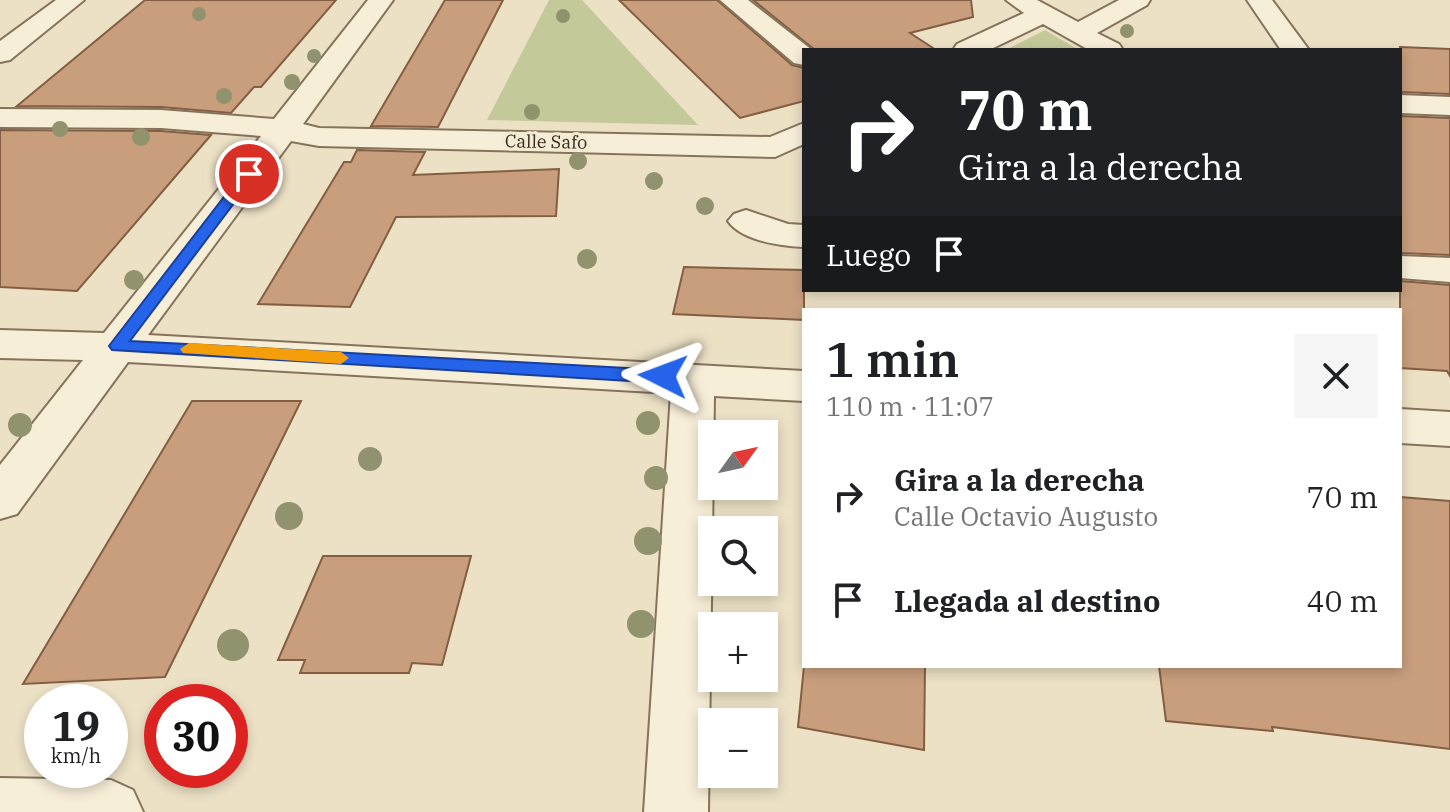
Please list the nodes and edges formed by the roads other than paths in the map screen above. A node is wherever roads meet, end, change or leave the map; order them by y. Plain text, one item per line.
1 (72, 0) edge
2 (381, 0) edge
3 (732, 0) edge
4 (1018, 0) edge
5 (1138, 0) edge
6 (1259, 0) edge
7 (1043, 14) junction
8 (1077, 33) junction
9 (971, 48) edge
10 (1105, 48) edge
11 (1294, 48) edge
12 (0, 54) edge
13 (802, 55) edge
14 (1402, 104) edge
15 (1450, 106) edge
16 (0, 118) edge
17 (284, 128) junction
18 (802, 133) edge
19 (746, 221) dead end
20 (802, 236) edge
21 (1402, 267) edge
22 (1450, 270) edge
23 (0, 344) edge
24 (118, 346) junction
25 (693, 378) junction
26 (802, 386) edge
27 (1402, 426) edge
28 (1450, 429) edge
29 (0, 500) edge
30 (0, 810) edge
31 (111, 812) edge
32 (676, 812) edge

1 - 12 street
2 - 17 street
3 - 13 street
4 - 7 street
5 - 8 street
6 - 11 street
7 - 8 street
7 - 9 street
8 - 10 street
14 - 15 street
16 - 17 street, Calle Safo
17 - 18 street, Calle Safo
17 - 24 street
19 - 20 street
21 - 22 street
23 - 24 street
24 - 25 street
24 - 29 street
25 - 26 street
25 - 32 street
27 - 28 street
30 - 31 street

